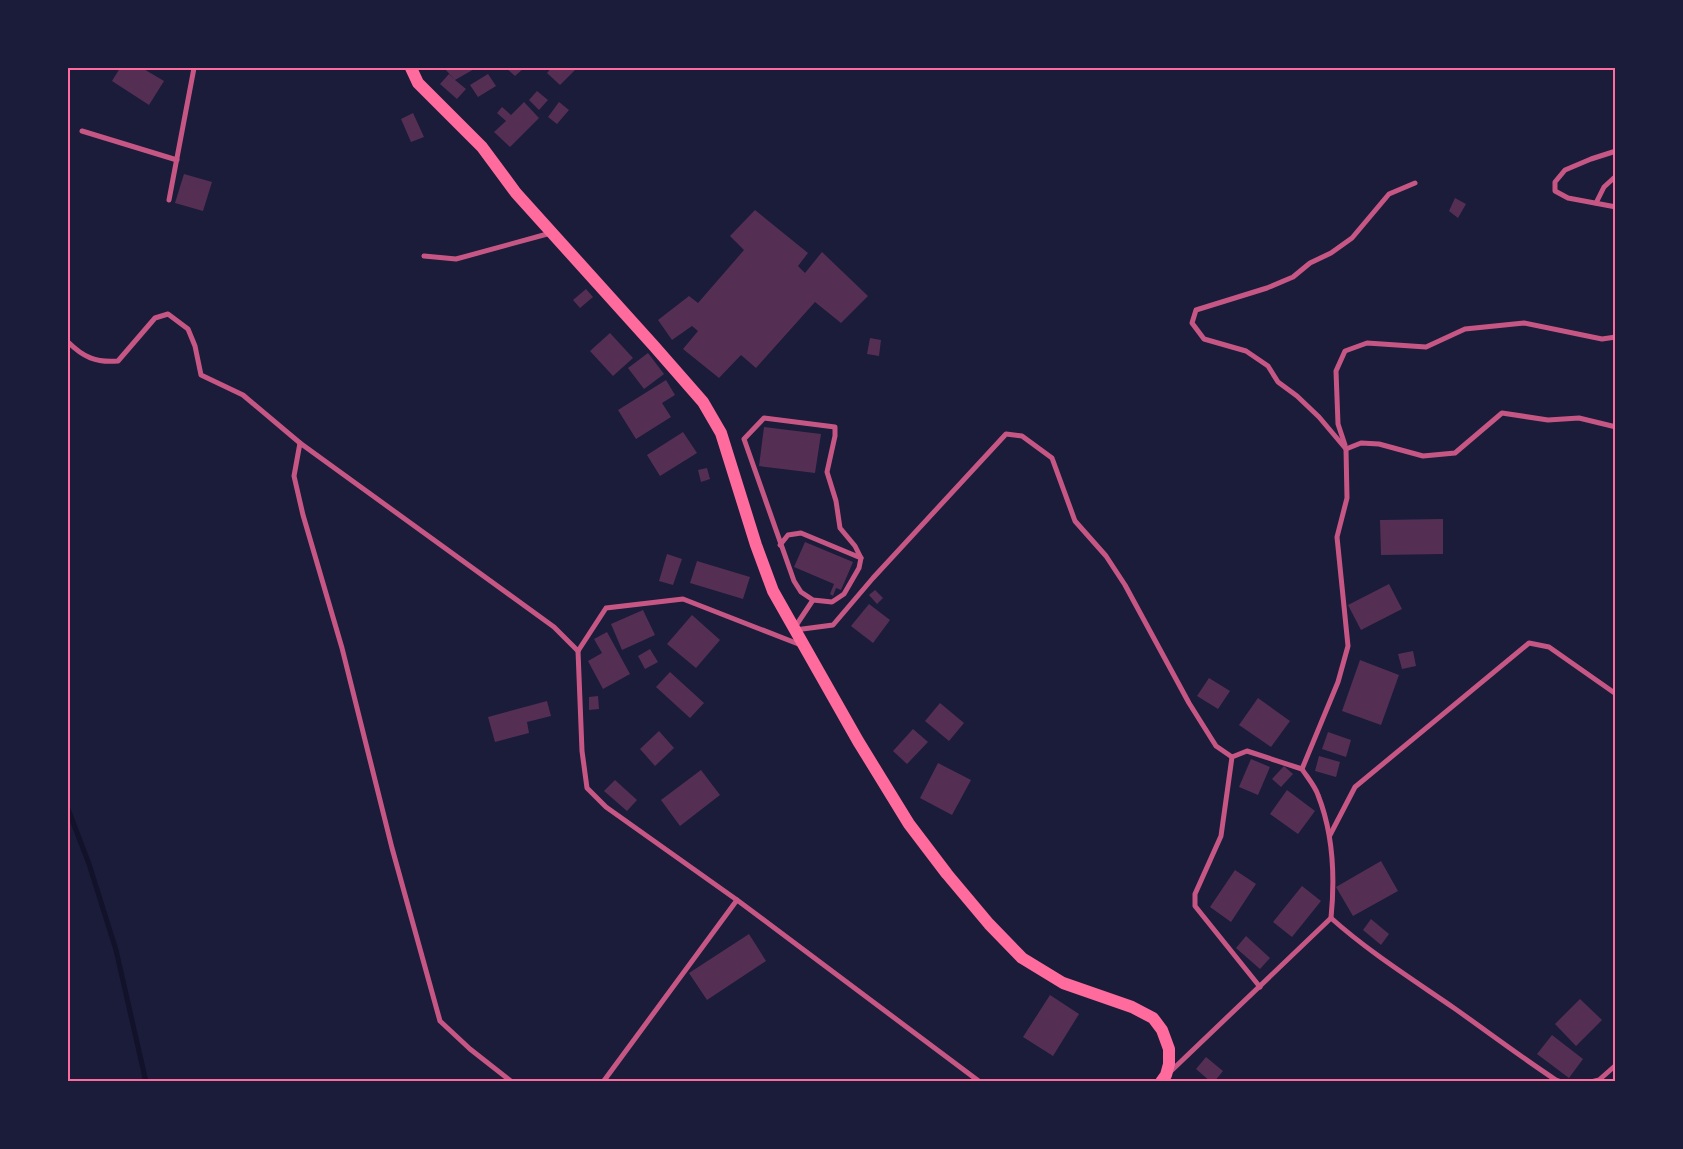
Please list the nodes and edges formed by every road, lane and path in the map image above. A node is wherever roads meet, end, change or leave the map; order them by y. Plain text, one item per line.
1 (194, 68) edge
2 (411, 68) edge
3 (82, 132) dead end
4 (1616, 151) edge
5 (177, 160) junction
6 (1616, 176) edge
7 (1416, 183) dead end
8 (169, 200) dead end
9 (1596, 203) junction
10 (1616, 207) edge
11 (552, 233) junction
12 (424, 256) dead end
13 (1616, 337) edge
14 (68, 342) edge
15 (1616, 427) edge
16 (300, 443) junction
17 (1346, 449) junction
18 (780, 545) junction
19 (861, 558) junction
20 (813, 600) junction
21 (794, 630) junction
22 (802, 645) junction
23 (578, 651) junction
24 (1616, 694) edge
25 (1232, 757) junction
26 (1302, 769) junction
27 (1330, 835) junction
28 (737, 900) junction
29 (1331, 918) junction
30 (1260, 987) junction
31 (1616, 1065) edge
32 (1163, 1078) edge
33 (512, 1082) edge
34 (603, 1082) edge
35 (980, 1082) edge
36 (1562, 1082) edge
37 (1591, 1082) edge

1 - 5 street
2 - 11 main road
3 - 5 street
4 - 9 street
5 - 8 street
6 - 9 street
7 - 17 street
9 - 10 street
11 - 12 street
11 - 21 main road
13 - 17 street
14 - 16 street
15 - 17 street
16 - 23 street
16 - 33 street
17 - 26 street
18 - 19 street
18 - 19 street
18 - 20 street
19 - 20 street
20 - 21 street
21 - 22 main road
21 - 25 street
22 - 23 street
22 - 32 main road
23 - 28 street
24 - 27 street
25 - 26 street
25 - 30 street
26 - 27 street
27 - 29 street
28 - 34 street
28 - 35 street
29 - 30 street
29 - 36 street
30 - 32 street
31 - 37 street

